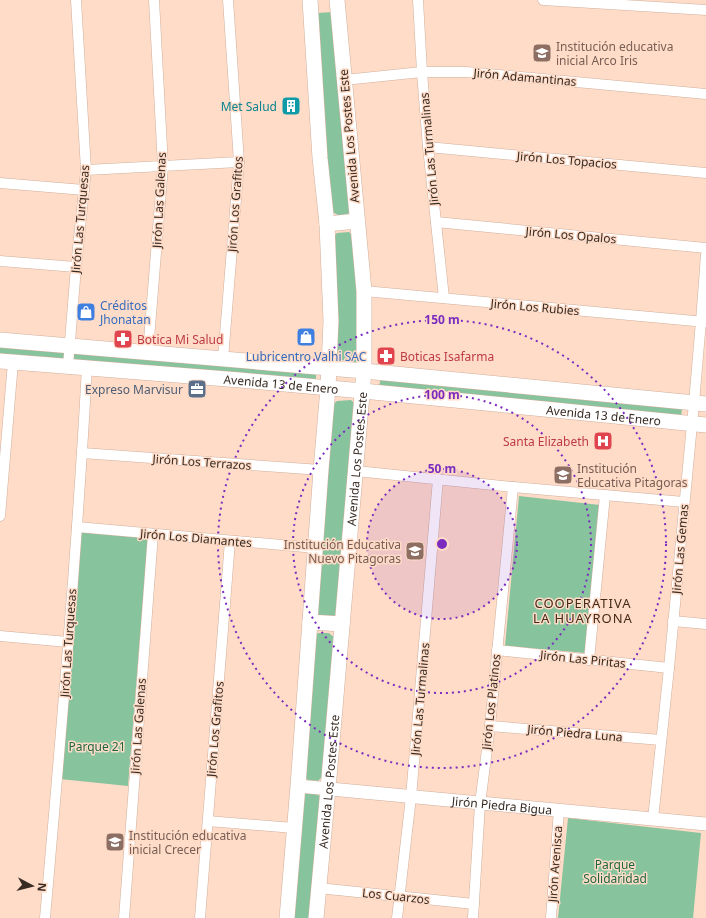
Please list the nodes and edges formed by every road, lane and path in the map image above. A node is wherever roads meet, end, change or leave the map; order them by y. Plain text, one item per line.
1 (76, 0) edge
2 (154, 0) edge
3 (228, 0) edge
4 (337, 0) edge
5 (418, 0) edge
6 (543, 0) edge
7 (315, 1) edge
8 (706, 10) edge
9 (422, 72) junction
10 (344, 80) junction
11 (706, 94) edge
12 (428, 147) junction
13 (239, 162) junction
14 (163, 166) junction
15 (86, 170) junction
16 (706, 173) edge
17 (0, 183) edge
18 (84, 190) junction
19 (357, 221) junction
20 (436, 222) junction
21 (327, 224) junction
22 (706, 248) edge
23 (706, 255) edge
24 (0, 261) edge
25 (76, 267) junction
26 (364, 291) junction
27 (444, 298) junction
28 (704, 322) edge
29 (0, 340) edge
30 (69, 345) junction
31 (148, 352) junction
32 (223, 359) junction
33 (6, 361) edge
34 (68, 366) junction
35 (87, 367) junction
36 (330, 369) junction
37 (364, 371) junction
38 (328, 388) junction
39 (363, 391) junction
40 (700, 403) edge
41 (699, 425) edge
42 (3, 444) edge
43 (82, 453) junction
44 (321, 470) junction
45 (356, 471) junction
46 (438, 479) junction
47 (513, 487) junction
48 (605, 495) junction
49 (684, 502) junction
50 (0, 516) edge
51 (77, 528) junction
52 (153, 534) junction
53 (230, 541) junction
54 (316, 548) junction
55 (673, 621) junction
56 (310, 622) junction
57 (342, 624) junction
58 (706, 624) edge
59 (0, 636) edge
60 (68, 642) junction
61 (496, 650) junction
62 (589, 660) junction
63 (669, 668) junction
64 (490, 726) junction
65 (661, 740) junction
66 (298, 786) junction
67 (328, 789) junction
68 (411, 797) junction
69 (480, 804) junction
70 (559, 810) junction
71 (653, 819) junction
72 (208, 821) junction
73 (706, 824) edge
74 (294, 828) junction
75 (318, 888) junction
76 (399, 897) junction
77 (474, 904) junction
78 (45, 918) edge
79 (124, 918) edge
80 (200, 918) edge
81 (287, 918) edge
82 (316, 918) edge
83 (397, 918) edge
84 (473, 918) edge
85 (551, 918) edge

1 - 15 street, Jirón Las Turquesas
2 - 14 street, Jirón Las Galenas
3 - 13 street, Jirón Los Grafitos
4 - 10 main road, Avenida Los Postes Este
5 - 9 street, Jirón Las Turmalinas
6 - 8 street
7 - 21 main road
9 - 10 street, Jirón Adamantinas
9 - 11 street, Jirón Adamantinas
9 - 12 street, Jirón Las Turmalinas
10 - 19 main road, Avenida Los Postes Este
12 - 16 street, Jirón Los Topacios
12 - 20 street, Jirón Las Turmalinas
13 - 14 street
13 - 32 street, Jirón Los Grafitos
14 - 15 street
14 - 31 street, Jirón Las Galenas
15 - 18 street, Jirón Las Turquesas
17 - 18 street
18 - 25 street, Jirón Las Turquesas
19 - 21 main road
19 - 26 main road, Avenida Los Postes Este
20 - 22 street, Jirón Los Opalos
20 - 27 street, Jirón Las Turmalinas
21 - 36 main road
23 - 28 street, Jirón Las Gemas
24 - 25 street
25 - 30 street, Jirón Las Turquesas
26 - 27 street, Jirón Los Rubies
26 - 37 main road, Avenida Los Postes Este
27 - 28 street, Jirón Los Rubies
28 - 40 street, Jirón Las Gemas
29 - 30 main road, Avenida 13 de Enero
30 - 31 main road, Avenida 13 de Enero
30 - 34 street, Jirón Las Turquesas
31 - 32 main road, Avenida 13 de Enero
32 - 36 main road, Avenida 13 de Enero
33 - 34 main road, Avenida 13 de Enero
33 - 42 street
34 - 35 main road, Avenida 13 de Enero
35 - 38 main road, Avenida 13 de Enero
35 - 43 street, Jirón Las Turquesas
36 - 37 main road, Avenida 13 de Enero
36 - 38 main road
37 - 39 main road, Avenida Los Postes Este
37 - 40 main road, Avenida 13 de Enero
38 - 39 main road, Avenida 13 de Enero
38 - 44 main road
39 - 41 main road, Avenida 13 de Enero
39 - 45 main road, Avenida Los Postes Este
40 - 41 street, Jirón Las Gemas
41 - 49 street, Jirón Las Gemas
42 - 50 street
43 - 44 street, Jirón Los Terrazos
43 - 51 street, Jirón Las Turquesas
44 - 54 main road
45 - 46 street
45 - 57 main road, Avenida Los Postes Este
46 - 47 street
46 - 68 street, Jirón Las Turmalinas
47 - 48 street
47 - 61 street, Jirón Los Platinos
48 - 49 street
48 - 62 street
49 - 55 street, Jirón Las Gemas
51 - 52 street, Jirón Los Diamantes
51 - 60 street, Jirón Las Turquesas
52 - 53 street, Jirón Los Diamantes
52 - 79 street, Jirón Las Galenas
53 - 54 street, Jirón Los Diamantes
53 - 72 street, Jirón Los Grafitos
54 - 56 main road
55 - 58 street
55 - 63 street, Jirón Las Gemas
56 - 57 main road
56 - 66 main road
57 - 67 main road, Avenida Los Postes Este
59 - 60 street
60 - 78 street, Jirón Las Turquesas
61 - 62 street, Jirón Las Piritas
61 - 64 street, Jirón Los Platinos
62 - 63 street, Jirón Las Piritas
63 - 65 street, Jirón Las Gemas
64 - 65 street, Jirón Piedra Luna
64 - 69 street, Jirón Los Platinos
65 - 71 street, Jirón Las Gemas
66 - 67 street, Jirón Piedra Bigua
66 - 74 main road
67 - 68 street, Jirón Piedra Bigua
67 - 75 main road, Avenida Los Postes Este
68 - 69 street, Jirón Piedra Bigua
68 - 76 street, Jirón Las Turmalinas
69 - 70 street, Jirón Piedra Bigua
69 - 77 street, Jirón Los Platinos
70 - 71 street, Jirón Piedra Bigua
70 - 85 street, Jirón Arenisca
71 - 73 street, Jirón Piedra Bigua
72 - 74 street
72 - 80 street, Jirón Los Grafitos
74 - 81 main road
75 - 76 street, Los Cuarzos
75 - 82 main road, Avenida Los Postes Este
76 - 77 street, Los Cuarzos
76 - 83 street, Jirón Las Turmalinas
77 - 84 street, Jirón Los Platinos

